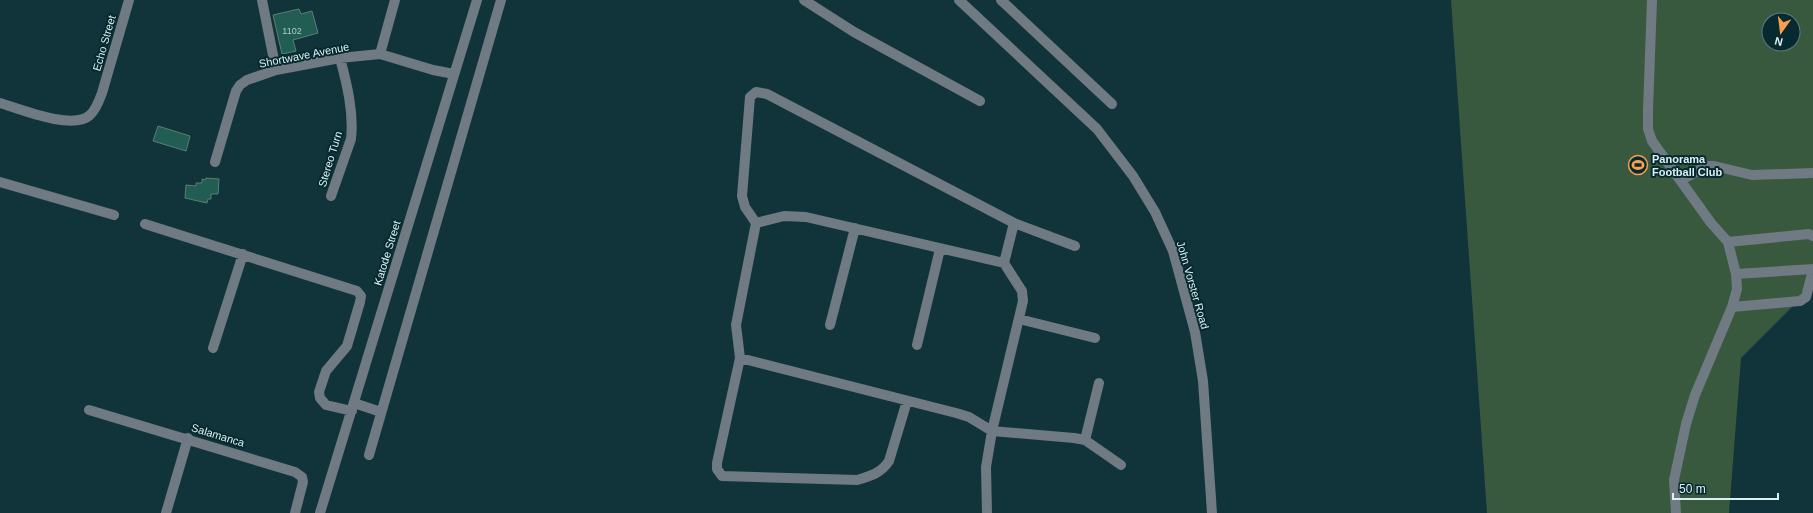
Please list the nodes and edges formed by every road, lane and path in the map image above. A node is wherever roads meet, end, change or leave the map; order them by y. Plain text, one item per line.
1 (130, 0) edge
2 (262, 0) edge
3 (395, 0) edge
4 (477, 0) edge
5 (501, 0) edge
6 (804, 0) edge
7 (959, 0) edge
8 (1001, 0) edge
9 (1652, 0) edge
10 (380, 54) junction
11 (340, 58) junction
12 (276, 70) junction
13 (454, 74) junction
14 (980, 101) dead end
15 (0, 103) edge
16 (1112, 104) dead end
17 (215, 162) dead end
18 (1813, 173) edge
19 (1681, 180) junction
20 (0, 182) edge
21 (332, 196) dead end
22 (114, 215) dead end
23 (756, 223) junction
24 (1014, 223) junction
25 (145, 224) dead end
26 (855, 228) junction
27 (1813, 236) edge
28 (1728, 242) junction
29 (1075, 246) dead end
30 (940, 249) junction
31 (243, 254) junction
32 (1004, 263) junction
33 (1813, 269) edge
34 (1736, 274) junction
35 (1732, 307) junction
36 (1019, 319) junction
37 (830, 325) dead end
38 (1095, 338) dead end
39 (917, 345) dead end
40 (213, 348) dead end
41 (740, 358) junction
42 (1099, 383) dead end
43 (907, 401) junction
44 (353, 407) junction
45 (88, 410) dead end
46 (381, 412) junction
47 (992, 431) junction
48 (188, 438) junction
49 (1085, 440) junction
50 (369, 455) dead end
51 (1121, 465) dead end
52 (166, 513) edge
53 (295, 513) edge
54 (320, 513) edge
55 (987, 513) edge
56 (1212, 513) edge
57 (1676, 513) edge

1 - 15 street, Echo Street
2 - 12 street
3 - 10 street
4 - 13 street, Katode Street
5 - 46 street
6 - 14 street
7 - 56 street, John Vorster Road
8 - 16 street
9 - 19 street
10 - 11 street, Shortwave Avenue
10 - 13 street, Shortwave Avenue
11 - 12 street, Shortwave Avenue
11 - 21 street, Stereo Turn
12 - 17 street, Shortwave Avenue
13 - 44 street, Katode Street
18 - 19 street
19 - 28 street
20 - 22 street
23 - 24 street
23 - 26 street
23 - 41 street
24 - 29 street
24 - 32 street
25 - 31 street
26 - 30 street
26 - 37 street
27 - 28 street
28 - 34 street
30 - 32 street
30 - 39 street
31 - 40 street
31 - 44 street
32 - 36 street
33 - 34 street
33 - 35 street
34 - 35 street
35 - 57 street
36 - 38 street
36 - 47 street
41 - 43 street
41 - 43 street
42 - 49 street
43 - 47 street
44 - 46 street
44 - 54 street, Katode Street
45 - 48 street, Salamanca
46 - 50 street
47 - 49 street
47 - 55 street
48 - 52 street
48 - 53 street, Salamanca
49 - 51 street

